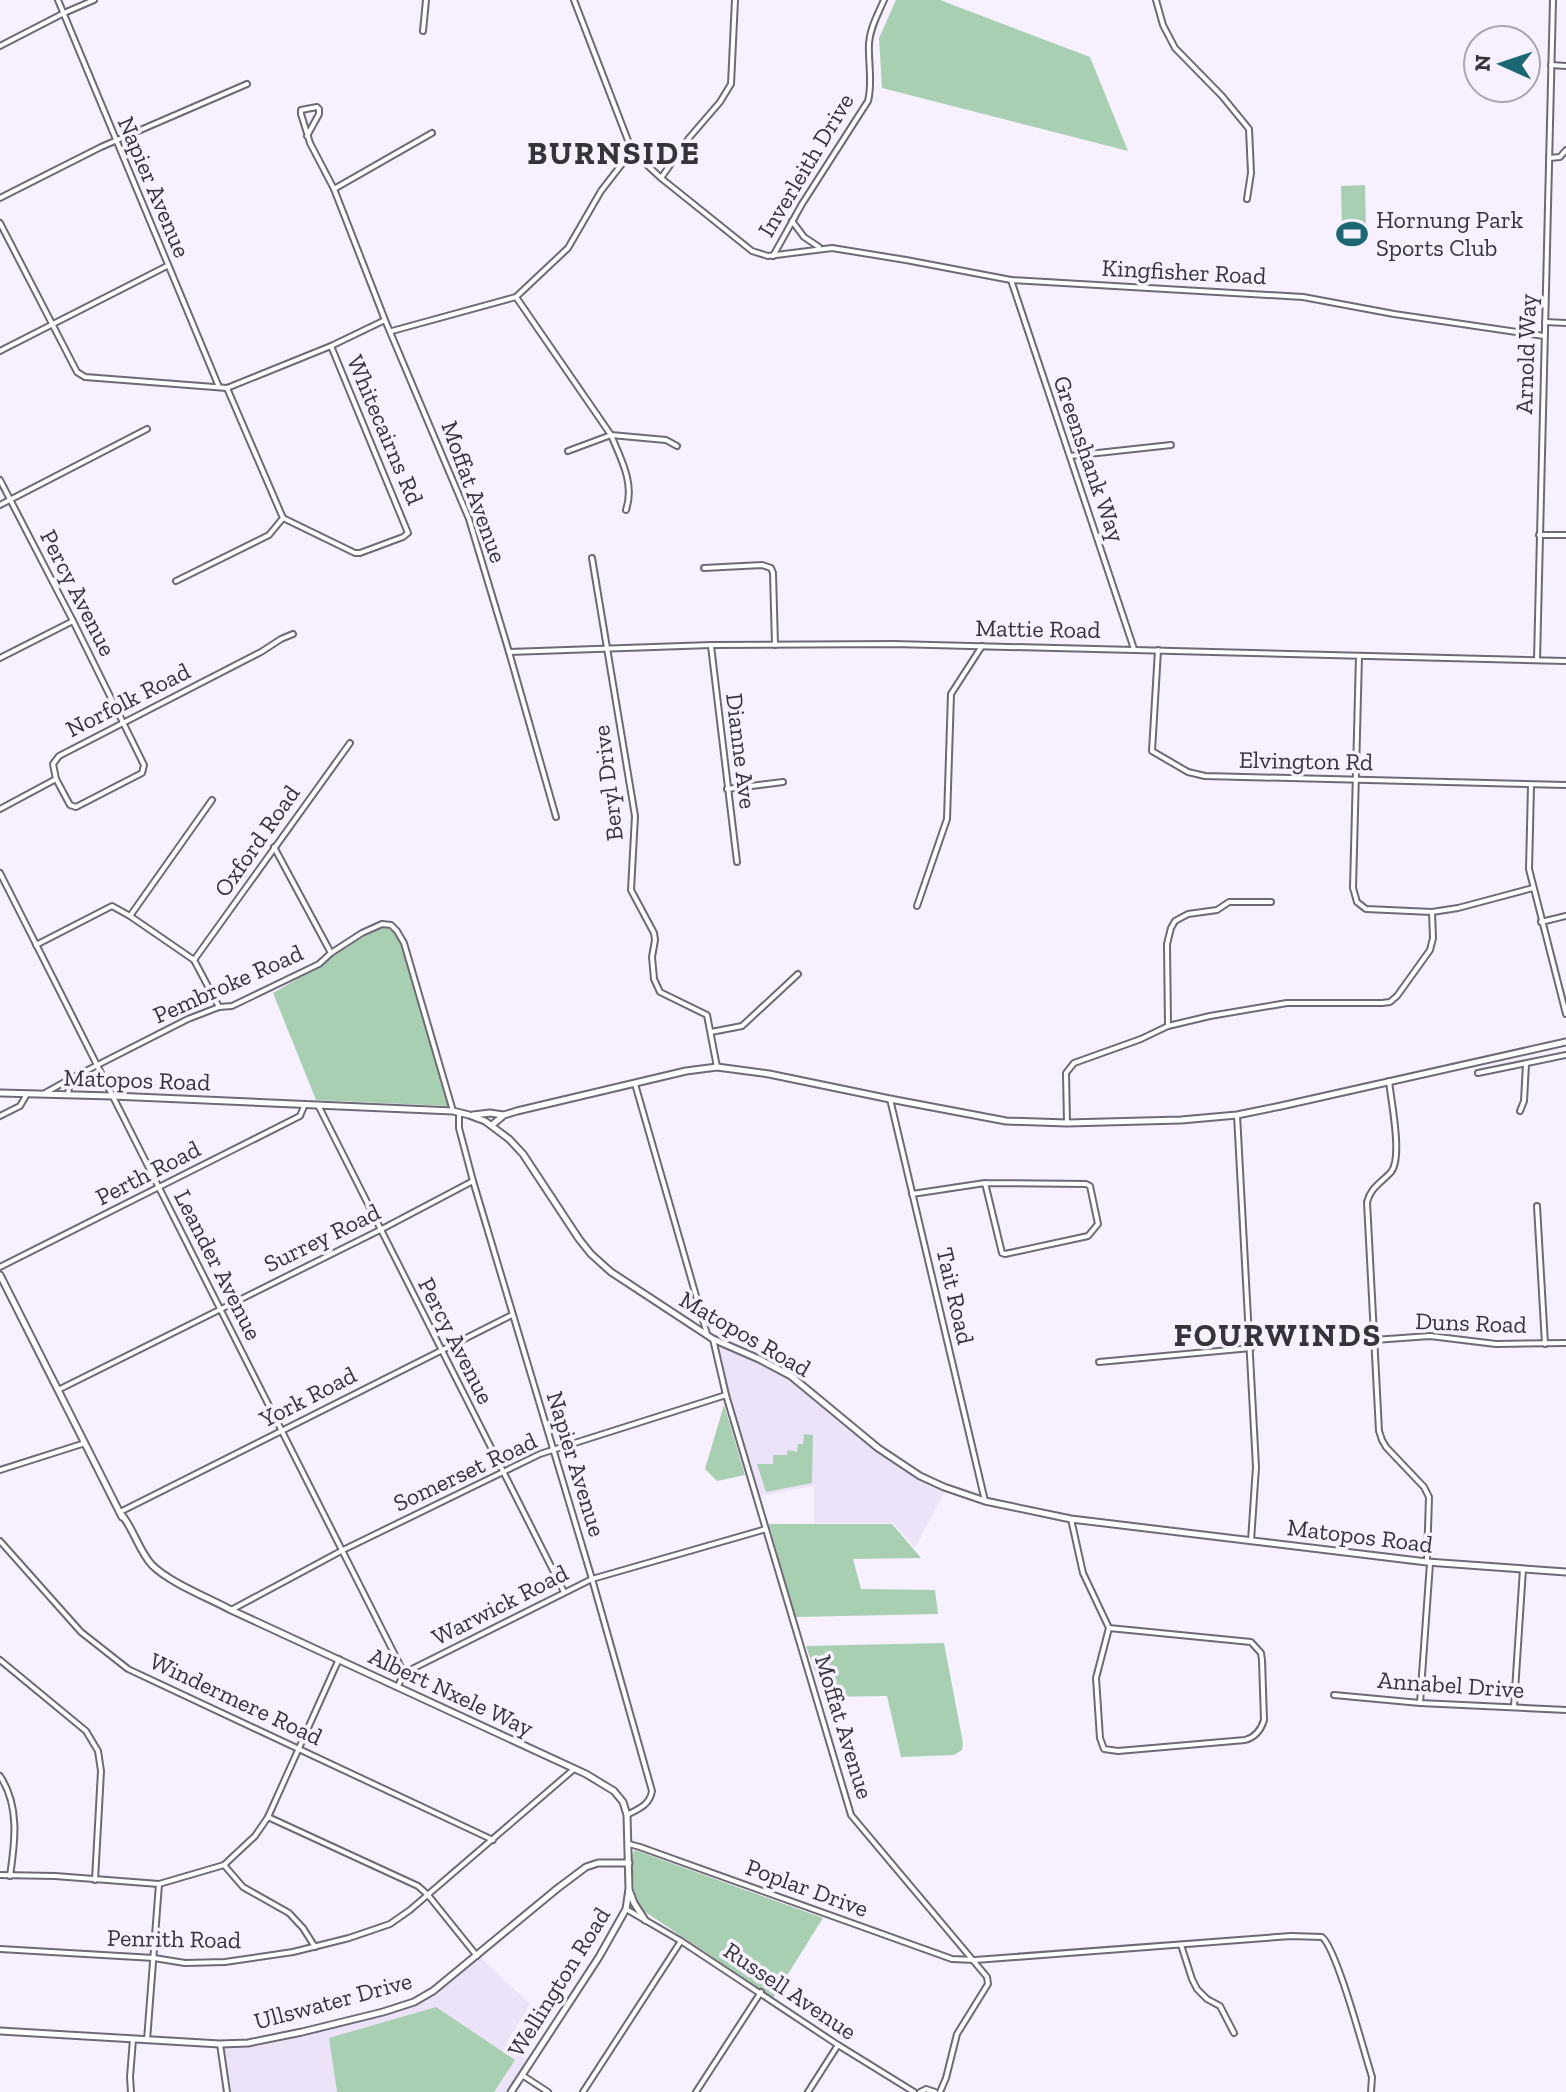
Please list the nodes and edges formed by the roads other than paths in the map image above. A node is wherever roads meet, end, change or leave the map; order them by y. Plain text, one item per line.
1 (58, 0) edge
2 (94, 0) edge
3 (426, 0) edge
4 (574, 0) edge
5 (735, 0) edge
6 (884, 0) edge
7 (1156, 0) edge
8 (1553, 0) edge
9 (64, 13) junction
10 (423, 31) dead end
11 (0, 46) edge
12 (1551, 65) junction
13 (1566, 66) edge
14 (247, 84) dead end
15 (432, 133) dead end
16 (307, 136) junction
17 (115, 141) junction
18 (1566, 150) edge
19 (632, 151) junction
20 (1549, 158) junction
21 (661, 178) junction
22 (334, 189) junction
23 (0, 198) edge
24 (1247, 199) dead end
25 (792, 221) junction
26 (0, 223) edge
27 (821, 248) junction
28 (773, 256) junction
29 (167, 266) junction
30 (1011, 280) junction
31 (516, 297) junction
32 (385, 320) junction
33 (1545, 322) junction
34 (1566, 323) edge
35 (51, 325) junction
36 (392, 331) junction
37 (1544, 336) junction
38 (331, 346) junction
39 (0, 351) edge
40 (219, 387) junction
41 (227, 388) junction
42 (147, 429) dead end
43 (611, 435) junction
44 (1171, 445) dead end
45 (677, 446) dead end
46 (568, 451) dead end
47 (1070, 456) junction
48 (0, 480) edge
49 (10, 500) junction
50 (0, 505) edge
51 (626, 510) dead end
52 (283, 518) junction
53 (1539, 535) junction
54 (1566, 535) edge
55 (592, 558) dead end
56 (704, 568) dead end
57 (176, 581) dead end
58 (73, 621) junction
59 (293, 634) dead end
60 (711, 645) junction
61 (775, 645) junction
62 (982, 646) junction
63 (608, 649) junction
64 (1134, 649) junction
65 (1158, 650) junction
66 (509, 652) junction
67 (1359, 656) junction
68 (0, 658) edge
69 (1537, 660) junction
70 (1566, 661) edge
71 (124, 723) junction
72 (350, 743) dead end
73 (1356, 778) junction
74 (56, 779) junction
75 (783, 782) dead end
76 (1531, 785) junction
77 (1566, 785) edge
78 (727, 789) junction
79 (212, 800) dead end
80 (0, 809) edge
81 (556, 817) dead end
82 (274, 847) junction
83 (737, 862) dead end
84 (0, 873) edge
85 (1533, 888) junction
86 (1271, 902) dead end
87 (917, 906) dead end
88 (1432, 912) junction
89 (130, 916) junction
90 (1566, 916) edge
91 (1541, 922) junction
92 (36, 945) junction
93 (331, 953) junction
94 (194, 960) junction
95 (798, 974) dead end
96 (219, 1007) junction
97 (1566, 1014) edge
98 (1168, 1026) junction
99 (711, 1032) junction
100 (1566, 1042) edge
101 (1566, 1055) edge
102 (1526, 1064) junction
103 (97, 1065) junction
104 (717, 1067) junction
105 (1478, 1073) dead end
106 (70, 1079) junction
107 (1389, 1081) junction
108 (635, 1084) junction
109 (0, 1093) edge
110 (27, 1094) junction
111 (43, 1094) junction
112 (68, 1095) junction
113 (113, 1096) junction
114 (890, 1099) junction
115 (305, 1104) junction
116 (318, 1105) junction
117 (1520, 1111) dead end
118 (456, 1112) junction
119 (469, 1115) junction
120 (504, 1115) junction
121 (1237, 1115) junction
122 (0, 1116) edge
123 (1067, 1123) junction
124 (492, 1125) junction
125 (473, 1181) junction
126 (985, 1183) junction
127 (159, 1187) junction
128 (912, 1194) junction
129 (1537, 1206) dead end
130 (380, 1230) junction
131 (0, 1267) edge
132 (0, 1275) edge
133 (219, 1309) junction
134 (512, 1315) junction
135 (711, 1338) junction
136 (1374, 1340) junction
137 (1566, 1343) edge
138 (1545, 1344) junction
139 (1251, 1348) junction
140 (440, 1350) junction
141 (1099, 1362) dead end
142 (58, 1390) junction
143 (726, 1395) junction
144 (281, 1431) junction
145 (85, 1443) junction
146 (553, 1450) junction
147 (0, 1470) edge
148 (502, 1471) junction
149 (985, 1501) junction
150 (121, 1514) junction
151 (1071, 1519) junction
152 (766, 1529) junction
153 (0, 1541) edge
154 (1251, 1541) junction
155 (343, 1550) junction
156 (1428, 1562) junction
157 (1523, 1569) junction
158 (1566, 1572) edge
159 (592, 1579) junction
160 (564, 1592) junction
161 (231, 1610) junction
162 (1109, 1628) junction
163 (339, 1659) junction
164 (0, 1660) edge
165 (404, 1673) junction
166 (398, 1686) junction
167 (1334, 1695) dead end
168 (1420, 1703) junction
169 (1514, 1707) junction
170 (1566, 1710) edge
171 (298, 1749) junction
172 (574, 1769) junction
173 (0, 1776) edge
174 (627, 1815) junction
175 (268, 1817) junction
176 (493, 1840) junction
177 (629, 1844) junction
178 (629, 1863) junction
179 (224, 1865) junction
180 (0, 1875) edge
181 (10, 1876) junction
182 (95, 1880) junction
183 (159, 1884) junction
184 (629, 1889) junction
185 (428, 1895) junction
186 (626, 1909) junction
187 (645, 1920) junction
188 (681, 1941) junction
189 (1181, 1945) junction
190 (315, 1947) junction
191 (0, 1949) edge
192 (477, 1956) junction
193 (154, 1958) junction
194 (975, 1960) junction
195 (761, 1992) junction
196 (0, 2031) edge
197 (1234, 2033) dead end
198 (133, 2039) junction
199 (147, 2040) junction
200 (220, 2044) junction
201 (838, 2045) junction
202 (522, 2075) junction
203 (131, 2092) edge
204 (227, 2092) edge
205 (511, 2092) edge
206 (548, 2092) edge
207 (583, 2092) edge
208 (696, 2092) edge
209 (808, 2092) edge
210 (917, 2092) edge
211 (937, 2092) edge
212 (1371, 2092) edge

1 - 9 street, Napier Avenue
2 - 9 street
3 - 10 street
4 - 19 street
5 - 21 street
6 - 25 street, Inverleith Drive
7 - 24 street
8 - 12 street, Arnold Way
9 - 11 street
9 - 17 street, Napier Avenue
12 - 13 street
12 - 20 street, Arnold Way
14 - 17 street
15 - 22 street
16 - 16 street
16 - 22 street, Moffat Avenue
17 - 23 street
17 - 29 street, Napier Avenue
18 - 20 street
19 - 21 street
19 - 31 street
20 - 33 street, Arnold Way
21 - 28 street
22 - 32 street, Moffat Avenue
25 - 27 street
25 - 28 street, Inverleith Drive
26 - 35 street
27 - 28 street, Kingfisher Road
27 - 30 street, Kingfisher Road
29 - 35 street
29 - 40 street, Napier Avenue
30 - 37 street, Kingfisher Road
30 - 47 street, Greenshank Way
31 - 36 street
31 - 43 street
32 - 36 street, Moffat Avenue
32 - 38 street
33 - 34 street
33 - 37 street, Arnold Way
35 - 39 street
35 - 40 street
36 - 66 street, Moffat Avenue
37 - 53 street, Arnold Way
38 - 41 street
38 - 52 street, Whitecairns Rd
40 - 41 street
41 - 52 street
42 - 49 street
43 - 45 street
43 - 46 street
43 - 51 street
44 - 47 street
47 - 64 street, Greenshank Way
48 - 49 street, Percy Avenue
49 - 50 street
49 - 58 street, Percy Avenue
52 - 57 street
53 - 54 street
53 - 69 street, Arnold Way
55 - 63 street, Beryl Drive
56 - 61 street
58 - 68 street
58 - 71 street, Percy Avenue
59 - 71 street, Norfolk Road
60 - 61 street, Mattie Road
60 - 63 street, Mattie Road
60 - 78 street, Dianne Ave
61 - 62 street, Mattie Road
62 - 64 street, Mattie Road
62 - 87 street
63 - 66 street, Mattie Road
63 - 99 street, Beryl Drive
64 - 65 street, Mattie Road
65 - 67 street, Mattie Road
65 - 73 street, Elvington Rd
66 - 81 street, Moffat Avenue
67 - 69 street, Mattie Road
67 - 73 street
69 - 70 street, Mattie Road
71 - 74 street, Norfolk Road
71 - 74 street, Percy Avenue
72 - 82 street, Oxford Road
73 - 76 street, Elvington Rd
73 - 88 street
74 - 80 street
75 - 78 street
76 - 77 street, Elvington Rd
76 - 85 street
78 - 83 street, Dianne Ave
79 - 89 street
82 - 93 street
82 - 94 street, Oxford Road
84 - 92 street, Leander Avenue
85 - 88 street
85 - 91 street
86 - 98 street
88 - 98 street
89 - 92 street
89 - 94 street
90 - 91 street
91 - 97 street
92 - 103 street, Leander Avenue
93 - 96 street, Pembroke Road
93 - 118 street, Pembroke Road
94 - 96 street
95 - 99 street
96 - 103 street, Pembroke Road
98 - 123 street
99 - 104 street, Beryl Drive
100 - 107 main road
101 - 102 street
102 - 105 street
102 - 117 street
103 - 106 street, Pembroke Road
103 - 113 street, Leander Avenue
104 - 108 main road
104 - 114 main road
106 - 111 street, Pembroke Road
106 - 112 street
107 - 121 main road
107 - 136 street
108 - 120 main road
108 - 135 street, Moffat Avenue
109 - 110 main road, Matopos Road
110 - 111 main road, Matopos Road
110 - 122 street
111 - 112 main road, Matopos Road
112 - 113 main road, Matopos Road
113 - 115 main road, Matopos Road
113 - 127 street, Leander Avenue
114 - 123 main road
114 - 128 street, Tait Road
115 - 116 main road, Matopos Road
115 - 127 street, Perth Road
116 - 118 main road, Matopos Road
116 - 130 street, Percy Avenue
118 - 119 main road, Matopos Road
118 - 125 street, Napier Avenue
119 - 120 main road
119 - 124 main road, Matopos Road
120 - 124 main road
121 - 123 main road
121 - 139 street
124 - 135 main road, Matopos Road
125 - 130 street, Surrey Road
125 - 134 street, Napier Avenue
126 - 126 street
126 - 128 street
127 - 131 street, Perth Road
127 - 133 street, Leander Avenue
128 - 149 street, Tait Road
129 - 138 street
130 - 133 street, Surrey Road
130 - 140 street, Percy Avenue
132 - 142 main road, Albert Nxele Way
133 - 142 street, Surrey Road
133 - 144 street, Leander Avenue
134 - 140 street, York Road
134 - 146 street, Napier Avenue
135 - 143 street, Moffat Avenue
135 - 149 main road, Matopos Road
136 - 138 street, Duns Road
136 - 156 street
137 - 138 street, Duns Road
139 - 141 street
139 - 154 street
140 - 144 street, York Road
140 - 148 street, Percy Avenue
142 - 145 main road, Albert Nxele Way
143 - 146 street, Somerset Road
143 - 152 street, Moffat Avenue
144 - 150 street, York Road
144 - 155 street, Leander Avenue
145 - 147 street
145 - 150 main road, Albert Nxele Way
146 - 148 street, Somerset Road
146 - 159 street, Napier Avenue
148 - 155 street, Somerset Road
148 - 160 street, Percy Avenue
149 - 151 main road, Matopos Road
150 - 161 main road, Albert Nxele Way
151 - 154 main road, Matopos Road
151 - 162 street
152 - 159 street, Warwick Road
152 - 194 street, Moffat Avenue
153 - 171 street, Windermere Road
154 - 156 main road, Matopos Road
155 - 161 street, Somerset Road
155 - 165 street, Leander Avenue
156 - 157 main road, Matopos Road
156 - 168 street
157 - 158 main road, Matopos Road
157 - 169 street
159 - 160 street, Warwick Road
159 - 174 street, Napier Avenue
160 - 165 street, Warwick Road
161 - 163 main road, Albert Nxele Way
162 - 162 street
163 - 166 main road, Albert Nxele Way
163 - 171 street
164 - 182 street
165 - 166 street
166 - 172 main road, Albert Nxele Way
167 - 168 street, Annabel Drive
168 - 169 street, Annabel Drive
169 - 170 street, Annabel Drive
171 - 175 street
171 - 176 street, Windermere Road
172 - 174 main road, Albert Nxele Way
172 - 176 street, Penrith Road
173 - 181 street
174 - 177 main road
175 - 179 street
175 - 185 street
176 - 185 street, Penrith Road
177 - 178 main road
177 - 194 street, Poplar Drive
178 - 184 main road
178 - 192 main road, Ullswater Drive
179 - 183 street
179 - 190 street
180 - 181 street
181 - 182 street
182 - 183 street
183 - 193 street
184 - 186 main road, Wellington Road
184 - 187 main road
185 - 190 street, Penrith Road
185 - 192 street
186 - 187 street, Russell Avenue
186 - 202 main road, Wellington Road
187 - 188 street, Russell Avenue
188 - 195 street, Russell Avenue
188 - 207 street
189 - 194 street, Poplar Drive
189 - 197 street
189 - 212 street, Poplar Drive
190 - 193 street, Penrith Road
191 - 193 street, Penrith Road
192 - 200 main road, Ullswater Drive
193 - 199 street
194 - 211 street, Moffat Avenue
195 - 201 street, Russell Avenue
195 - 208 street
196 - 198 main road, Ullswater Drive
198 - 199 main road, Ullswater Drive
198 - 203 street
199 - 200 main road, Ullswater Drive
200 - 204 street
201 - 209 street
201 - 210 street, Russell Avenue
202 - 205 main road, Wellington Road
202 - 206 street
210 - 211 street

